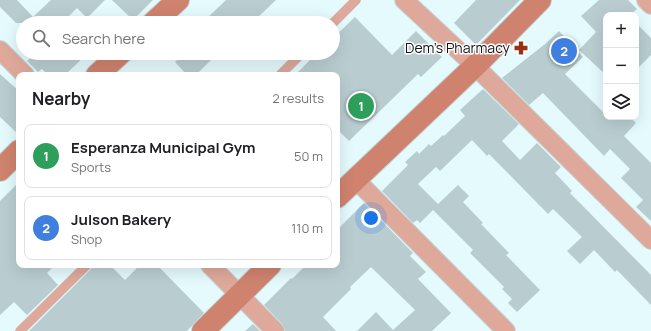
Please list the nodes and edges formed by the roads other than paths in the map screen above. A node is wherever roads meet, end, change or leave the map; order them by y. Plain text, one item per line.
1 (356, 0) edge
2 (404, 0) edge
3 (540, 0) edge
4 (646, 0) edge
5 (170, 3) edge
6 (651, 5) edge
7 (159, 16) edge
8 (340, 16) edge
9 (0, 50) edge
10 (113, 60) edge
11 (295, 60) edge
12 (474, 66) junction
13 (22, 72) edge
14 (100, 72) edge
15 (283, 72) edge
16 (16, 154) edge
17 (0, 170) edge
18 (355, 179) junction
19 (340, 194) edge
20 (651, 240) edge
21 (84, 268) edge
22 (213, 268) edge
23 (267, 268) edge
24 (240, 295) junction
25 (20, 331) edge
26 (203, 331) edge
27 (275, 331) edge
28 (506, 331) edge

1 - 8 lane
2 - 12 street
3 - 12 street
4 - 6 street
5 - 7 street
9 - 13 street
10 - 14 street
11 - 15 lane
12 - 18 street
12 - 20 street
16 - 17 street
18 - 19 street
18 - 28 street
21 - 25 lane
22 - 24 street
23 - 24 street
24 - 26 street
24 - 27 street

